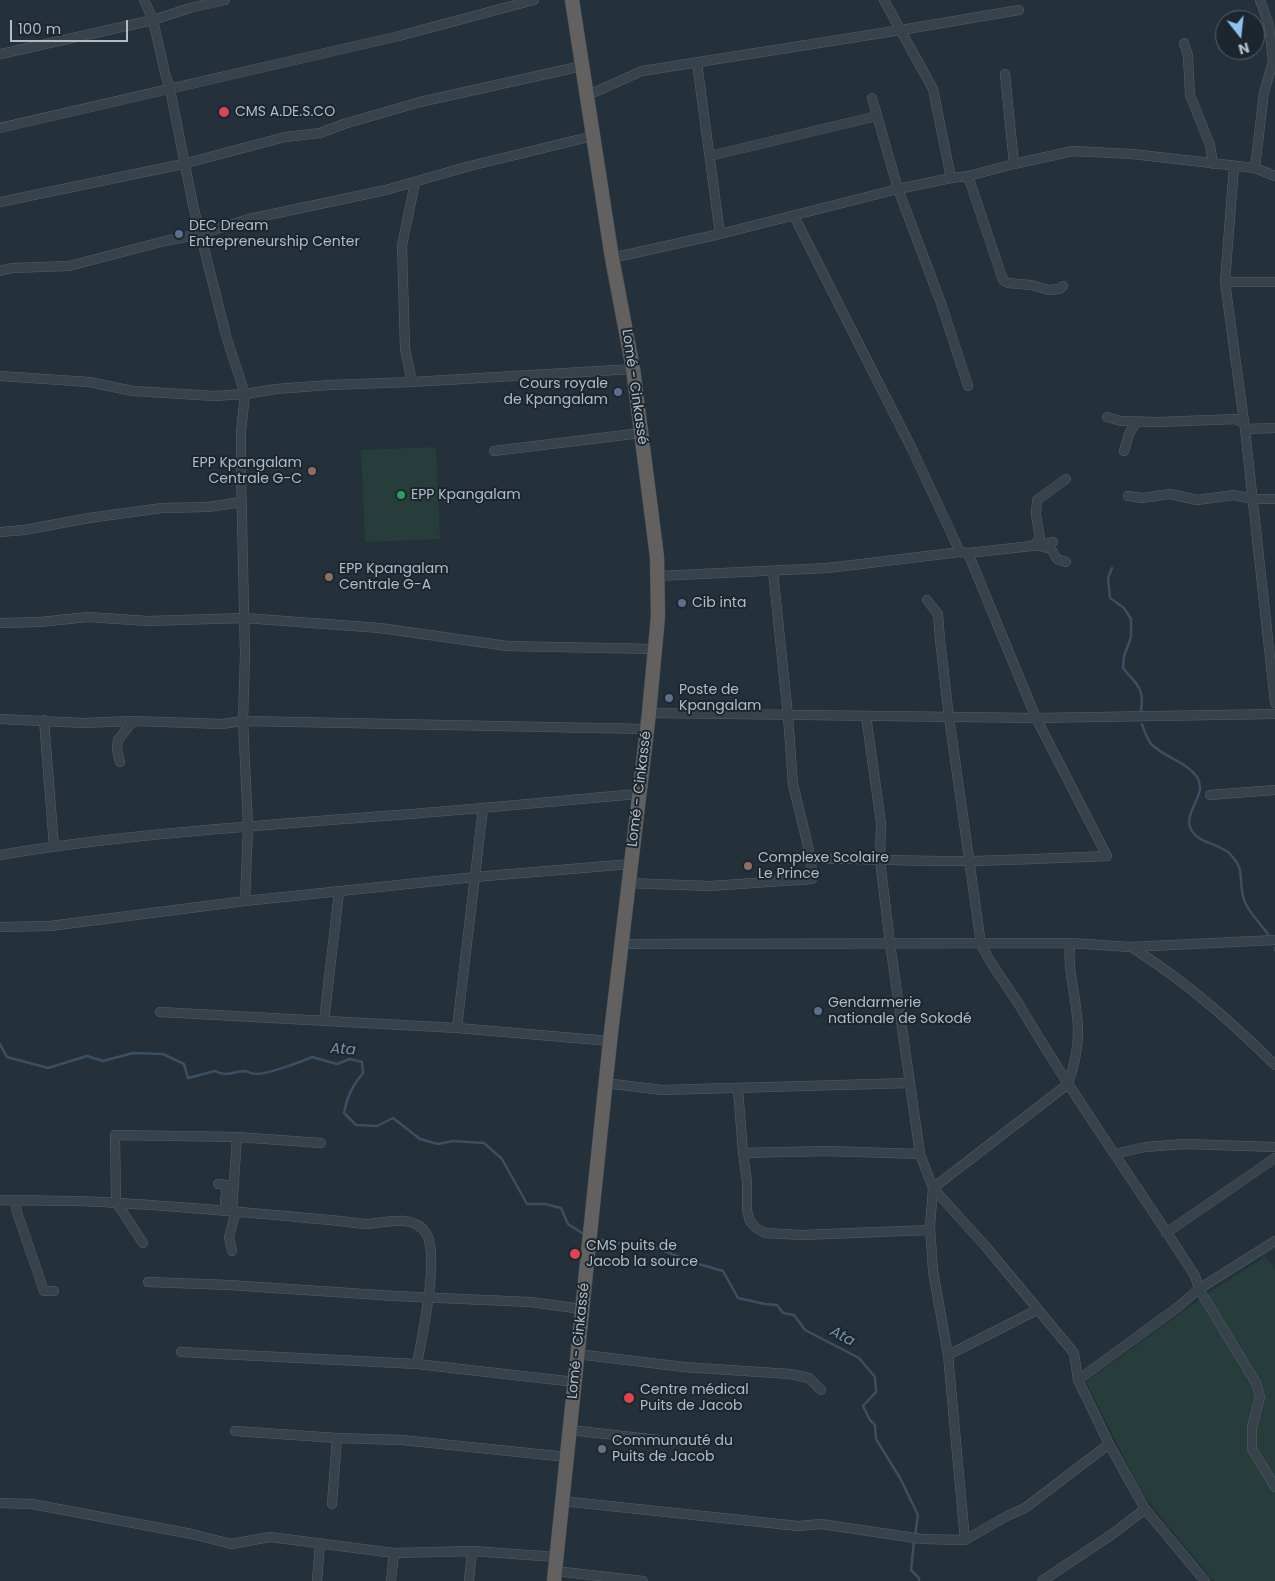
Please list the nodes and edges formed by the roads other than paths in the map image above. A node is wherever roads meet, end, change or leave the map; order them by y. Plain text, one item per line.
1 (144, 0) edge
2 (225, 0) edge
3 (534, 0) edge
4 (572, 0) edge
5 (884, 0) edge
6 (1260, 0) edge
7 (1019, 10) dead end
8 (153, 20) junction
9 (901, 30) junction
10 (1184, 43) dead end
11 (0, 54) edge
12 (697, 63) junction
13 (582, 66) junction
14 (1005, 74) dead end
15 (170, 89) junction
16 (586, 96) junction
17 (872, 98) dead end
18 (877, 116) junction
19 (0, 128) edge
20 (593, 136) junction
21 (710, 156) junction
22 (184, 164) junction
23 (1014, 164) junction
24 (1214, 164) junction
25 (1234, 166) junction
26 (1255, 168) junction
27 (968, 176) junction
28 (1275, 176) edge
29 (951, 178) junction
30 (415, 182) junction
31 (898, 189) junction
32 (0, 202) edge
33 (794, 216) junction
34 (200, 234) junction
35 (720, 234) junction
36 (612, 258) junction
37 (0, 271) edge
38 (1225, 282) junction
39 (1275, 282) edge
40 (1063, 286) dead end
41 (633, 369) junction
42 (0, 376) edge
43 (412, 382) junction
44 (968, 386) dead end
45 (245, 394) junction
46 (1107, 417) dead end
47 (1136, 422) junction
48 (1245, 426) junction
49 (1275, 428) edge
50 (641, 433) junction
51 (494, 451) dead end
52 (1124, 451) dead end
53 (1066, 479) dead end
54 (1128, 496) dead end
55 (1253, 499) junction
56 (1275, 499) edge
57 (242, 502) junction
58 (0, 532) edge
59 (1053, 542) dead end
60 (1033, 546) junction
61 (964, 553) junction
62 (1066, 562) dead end
63 (773, 571) junction
64 (658, 576) junction
65 (927, 600) dead end
66 (244, 618) junction
67 (0, 623) edge
68 (655, 649) junction
69 (1275, 703) edge
70 (649, 713) junction
71 (1275, 714) edge
72 (788, 716) junction
73 (866, 716) junction
74 (949, 717) junction
75 (1036, 718) junction
76 (0, 719) edge
77 (44, 720) junction
78 (133, 721) junction
79 (243, 721) junction
80 (648, 729) junction
81 (120, 762) dead end
82 (1275, 790) edge
83 (639, 794) junction
84 (1210, 795) dead end
85 (483, 808) junction
86 (248, 826) junction
87 (54, 846) junction
88 (0, 855) edge
89 (811, 859) junction
90 (880, 860) junction
91 (970, 861) junction
92 (631, 864) junction
93 (475, 877) junction
94 (628, 883) junction
95 (339, 892) junction
96 (245, 901) junction
97 (0, 927) edge
98 (1275, 940) edge
99 (890, 942) junction
100 (1070, 943) junction
101 (621, 944) junction
102 (981, 944) junction
103 (1130, 947) junction
104 (160, 1012) dead end
105 (324, 1021) junction
106 (457, 1028) junction
107 (610, 1041) junction
108 (1275, 1065) edge
109 (606, 1082) junction
110 (910, 1083) junction
111 (1068, 1084) junction
112 (738, 1089) junction
113 (237, 1137) junction
114 (320, 1143) dead end
115 (1275, 1147) edge
116 (743, 1153) junction
117 (920, 1154) junction
118 (1115, 1154) junction
119 (1275, 1158) edge
120 (218, 1184) dead end
121 (932, 1188) junction
122 (0, 1200) edge
123 (15, 1200) junction
124 (116, 1202) junction
125 (233, 1208) junction
126 (930, 1230) junction
127 (1166, 1233) junction
128 (1275, 1241) edge
129 (143, 1243) dead end
130 (232, 1251) dead end
131 (148, 1282) dead end
132 (1199, 1289) junction
133 (54, 1290) dead end
134 (428, 1298) junction
135 (582, 1309) junction
136 (1037, 1310) junction
137 (181, 1352) dead end
138 (577, 1354) junction
139 (948, 1355) junction
140 (417, 1364) junction
141 (1078, 1380) junction
142 (574, 1382) junction
143 (821, 1390) dead end
144 (570, 1430) junction
145 (235, 1431) dead end
146 (337, 1438) junction
147 (677, 1442) dead end
148 (1109, 1444) junction
149 (567, 1458) junction
150 (1275, 1486) edge
151 (562, 1501) junction
152 (0, 1503) edge
153 (332, 1504) dead end
154 (1145, 1510) junction
155 (965, 1540) junction
156 (320, 1543) junction
157 (472, 1551) junction
158 (394, 1553) junction
159 (555, 1570) edge
160 (317, 1581) edge
161 (391, 1581) edge
162 (468, 1581) edge
163 (642, 1581) edge
164 (1042, 1581) edge
165 (1205, 1581) edge

1 - 8 street
2 - 8 street
3 - 15 street
4 - 13 highway, Lomé - Cinkassé
5 - 9 street
6 - 26 street
7 - 9 street
8 - 11 street
8 - 15 street
9 - 12 street
9 - 29 street
10 - 24 street
12 - 16 street
12 - 21 street
13 - 16 highway, Lomé - Cinkassé
13 - 22 street
14 - 23 street
15 - 19 street
15 - 22 street
16 - 20 highway, Lomé - Cinkassé
17 - 18 street
18 - 21 street
18 - 31 street
20 - 30 street
20 - 36 highway, Lomé - Cinkassé
21 - 35 street
22 - 32 street
22 - 34 street
23 - 24 street
23 - 27 street
24 - 25 street
25 - 26 street
25 - 38 street
26 - 28 street
27 - 29 street
27 - 40 street
29 - 31 street
30 - 34 street
30 - 43 street
31 - 33 street
31 - 44 street
33 - 35 street
33 - 61 street
34 - 37 street
34 - 45 street
35 - 36 street
36 - 41 highway, Lomé - Cinkassé
38 - 39 street
38 - 48 street
41 - 43 street
41 - 50 highway, Lomé - Cinkassé
42 - 45 street
43 - 45 street
45 - 57 street
46 - 47 street
47 - 48 street
47 - 52 street
48 - 49 street
48 - 55 street
50 - 51 street
50 - 64 highway, Lomé - Cinkassé
53 - 60 street
54 - 55 street
55 - 56 street
55 - 69 street
57 - 58 street
57 - 66 street
59 - 60 street
60 - 61 street
60 - 62 street
61 - 63 street
61 - 75 street
63 - 64 street
63 - 72 street
64 - 68 highway, Lomé - Cinkassé
65 - 74 street
66 - 67 street
66 - 68 street
66 - 79 street
68 - 70 highway, Lomé - Cinkassé
70 - 72 street
70 - 80 highway, Lomé - Cinkassé
71 - 75 street
72 - 73 street
72 - 89 street
73 - 74 street
73 - 90 street
74 - 75 street
74 - 91 street
75 - 91 street
76 - 77 street
77 - 78 street
77 - 87 street
78 - 79 street
78 - 81 street
79 - 80 street
79 - 86 street
80 - 83 highway, Lomé - Cinkassé
82 - 84 street
83 - 85 street
83 - 92 highway, Lomé - Cinkassé
85 - 86 street
85 - 93 street
86 - 87 street
86 - 96 street
87 - 88 street
89 - 90 street
89 - 94 street
90 - 91 street
90 - 99 street
91 - 102 street
92 - 93 street
92 - 94 highway, Lomé - Cinkassé
93 - 95 street
93 - 106 street
94 - 101 highway, Lomé - Cinkassé
95 - 96 street
95 - 105 street
96 - 97 street
98 - 103 street
99 - 101 street
99 - 102 street
99 - 110 street
100 - 102 street
100 - 103 street
100 - 111 street
101 - 107 highway, Lomé - Cinkassé
102 - 111 street
103 - 108 street
104 - 105 street
105 - 106 street
106 - 107 street
107 - 109 highway, Lomé - Cinkassé
109 - 112 street
109 - 135 highway, Lomé - Cinkassé
110 - 112 street
110 - 117 street
111 - 118 street
111 - 121 street
112 - 116 street
113 - 114 street
113 - 124 street
113 - 125 street
115 - 118 street
116 - 117 street
116 - 126 street
117 - 121 street
118 - 127 street
119 - 127 street
120 - 125 street
121 - 126 street
121 - 136 street
122 - 123 street
123 - 124 street
123 - 133 street
124 - 125 street
124 - 129 street
125 - 130 street
125 - 134 street
126 - 139 street
127 - 132 street
128 - 132 street
131 - 134 street
132 - 141 street
132 - 150 street
134 - 135 street
134 - 140 street
135 - 138 highway, Lomé - Cinkassé
136 - 139 street
136 - 141 street
137 - 140 street
138 - 142 highway, Lomé - Cinkassé
138 - 143 street
139 - 155 street
140 - 142 street
141 - 148 street
142 - 144 highway, Lomé - Cinkassé
144 - 147 street
144 - 149 highway, Lomé - Cinkassé
145 - 146 street
146 - 149 street
146 - 153 street
148 - 154 street
148 - 155 street
149 - 151 highway, Lomé - Cinkassé
151 - 155 street
151 - 159 highway, Lomé - Cinkassé
152 - 156 street
154 - 164 street
154 - 165 street
156 - 158 street
156 - 160 street
157 - 158 street
157 - 159 street
157 - 162 street
158 - 161 street
159 - 163 street

